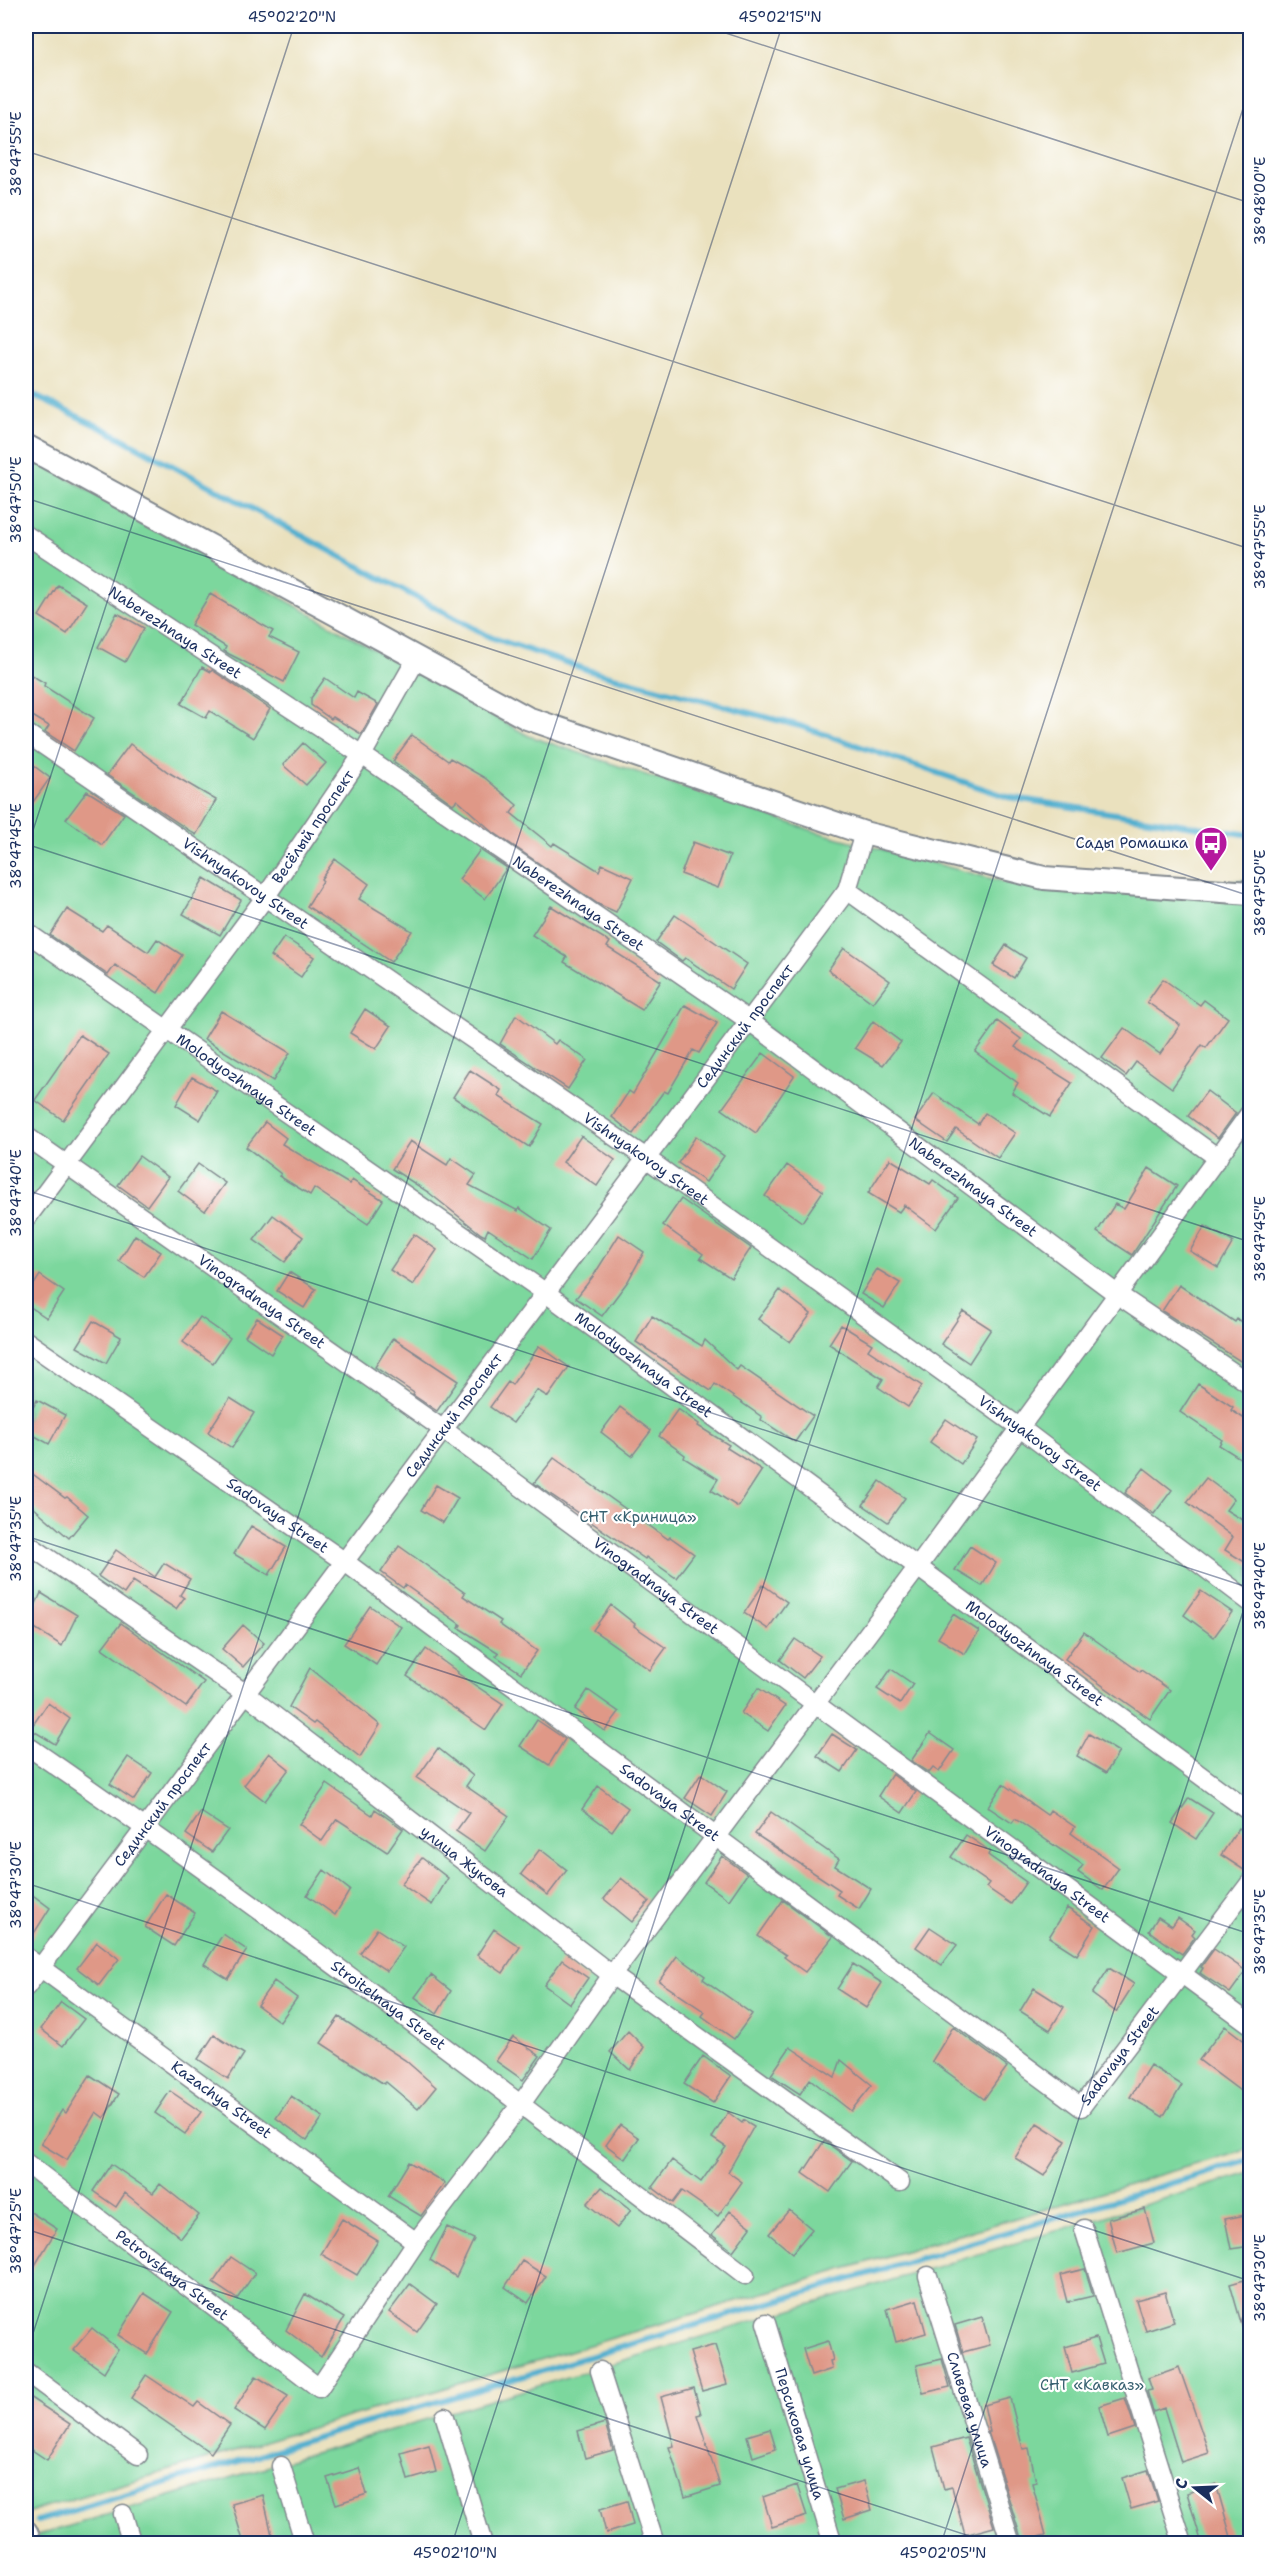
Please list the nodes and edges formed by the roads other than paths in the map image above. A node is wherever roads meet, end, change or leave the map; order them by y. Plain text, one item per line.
1 (28, 450) edge
2 (26, 535) edge
3 (417, 658) junction
4 (26, 733) edge
5 (362, 755) junction
6 (864, 833) junction
7 (847, 890) junction
8 (1251, 893) edge
9 (266, 896) junction
10 (26, 932) edge
11 (748, 1020) junction
12 (165, 1030) junction
13 (1251, 1113) edge
14 (26, 1136) edge
15 (646, 1158) junction
16 (1218, 1158) junction
17 (66, 1164) junction
18 (26, 1219) edge
19 (546, 1293) junction
20 (1117, 1294) junction
21 (26, 1341) edge
22 (1251, 1384) edge
23 (1019, 1427) junction
24 (444, 1430) junction
25 (26, 1543) edge
26 (345, 1562) junction
27 (916, 1568) junction
28 (1251, 1602) edge
29 (246, 1694) junction
30 (816, 1702) junction
31 (26, 1745) edge
32 (1251, 1812) edge
33 (146, 1827) junction
34 (717, 1837) junction
35 (1251, 1883) edge
36 (33, 1962) edge
37 (1181, 1974) junction
38 (612, 1975) junction
39 (26, 1987) edge
40 (1251, 2024) edge
41 (521, 2104) junction
42 (26, 2163) edge
43 (900, 2182) dead end
44 (1084, 2229) dead end
45 (416, 2242) junction
46 (745, 2275) dead end
47 (928, 2276) dead end
48 (766, 2323) dead end
49 (600, 2371) dead end
50 (26, 2372) edge
51 (444, 2417) dead end
52 (138, 2455) dead end
53 (281, 2466) dead end
54 (123, 2514) dead end
55 (26, 2532) edge
56 (31, 2544) edge
57 (132, 2544) edge
58 (305, 2544) edge
59 (483, 2544) edge
60 (655, 2544) edge
61 (833, 2544) edge
62 (1011, 2544) edge
63 (1183, 2544) edge

1 - 3 street
2 - 5 street, Naberezhnaya Street
3 - 5 street, Весёлый проспект
3 - 6 street
4 - 9 street, Vishnyakovoy Street
5 - 9 street, Весёлый проспект
5 - 11 street, Naberezhnaya Street
6 - 7 street, Сединский проспект
6 - 8 street
7 - 11 street, Сединский проспект
7 - 16 street
9 - 12 street, Весёлый проспект
9 - 15 street, Vishnyakovoy Street
10 - 12 street, Molodyozhnaya Street
11 - 15 street, Сединский проспект
11 - 20 street, Naberezhnaya Street
12 - 17 street, Весёлый проспект
12 - 19 street, Molodyozhnaya Street
13 - 16 street
14 - 17 street, Vinogradnaya Street
15 - 19 street, Сединский проспект
15 - 23 street, Vishnyakovoy Street
16 - 20 street
17 - 18 street, Весёлый проспект
17 - 24 street, Vinogradnaya Street
19 - 24 street, Сединский проспект
19 - 27 street, Molodyozhnaya Street
20 - 22 street, Naberezhnaya Street
20 - 23 street
21 - 26 street, Sadovaya Street
23 - 27 street
23 - 28 street, Vishnyakovoy Street
24 - 26 street, Сединский проспект
24 - 30 street, Vinogradnaya Street
25 - 29 street, улица Жукова
26 - 29 street, Сединский проспект
26 - 34 street, Sadovaya Street
27 - 30 street
27 - 32 street, Molodyozhnaya Street
29 - 33 street, Сединский проспект
29 - 38 street, улица Жукова
30 - 34 street
30 - 37 street, Vinogradnaya Street
31 - 33 street, Stroitelnaya Street
33 - 36 street, Сединский проспект
33 - 41 street, Stroitelnaya Street
34 - 37 street, Sadovaya Street
34 - 38 street
35 - 37 street, Sadovaya Street
36 - 39 street, Сединский проспект
36 - 45 street, Kazachya Street
37 - 40 street, Vinogradnaya Street
38 - 41 street
38 - 43 street, улица Жукова
41 - 45 street
41 - 46 street, Stroitelnaya Street
42 - 45 street, Petrovskaya Street
44 - 63 street
47 - 62 street, Сливовая улица
48 - 61 street, Персиковая улица
49 - 60 street
50 - 52 street
51 - 59 street
53 - 58 street
54 - 57 street
55 - 56 street

